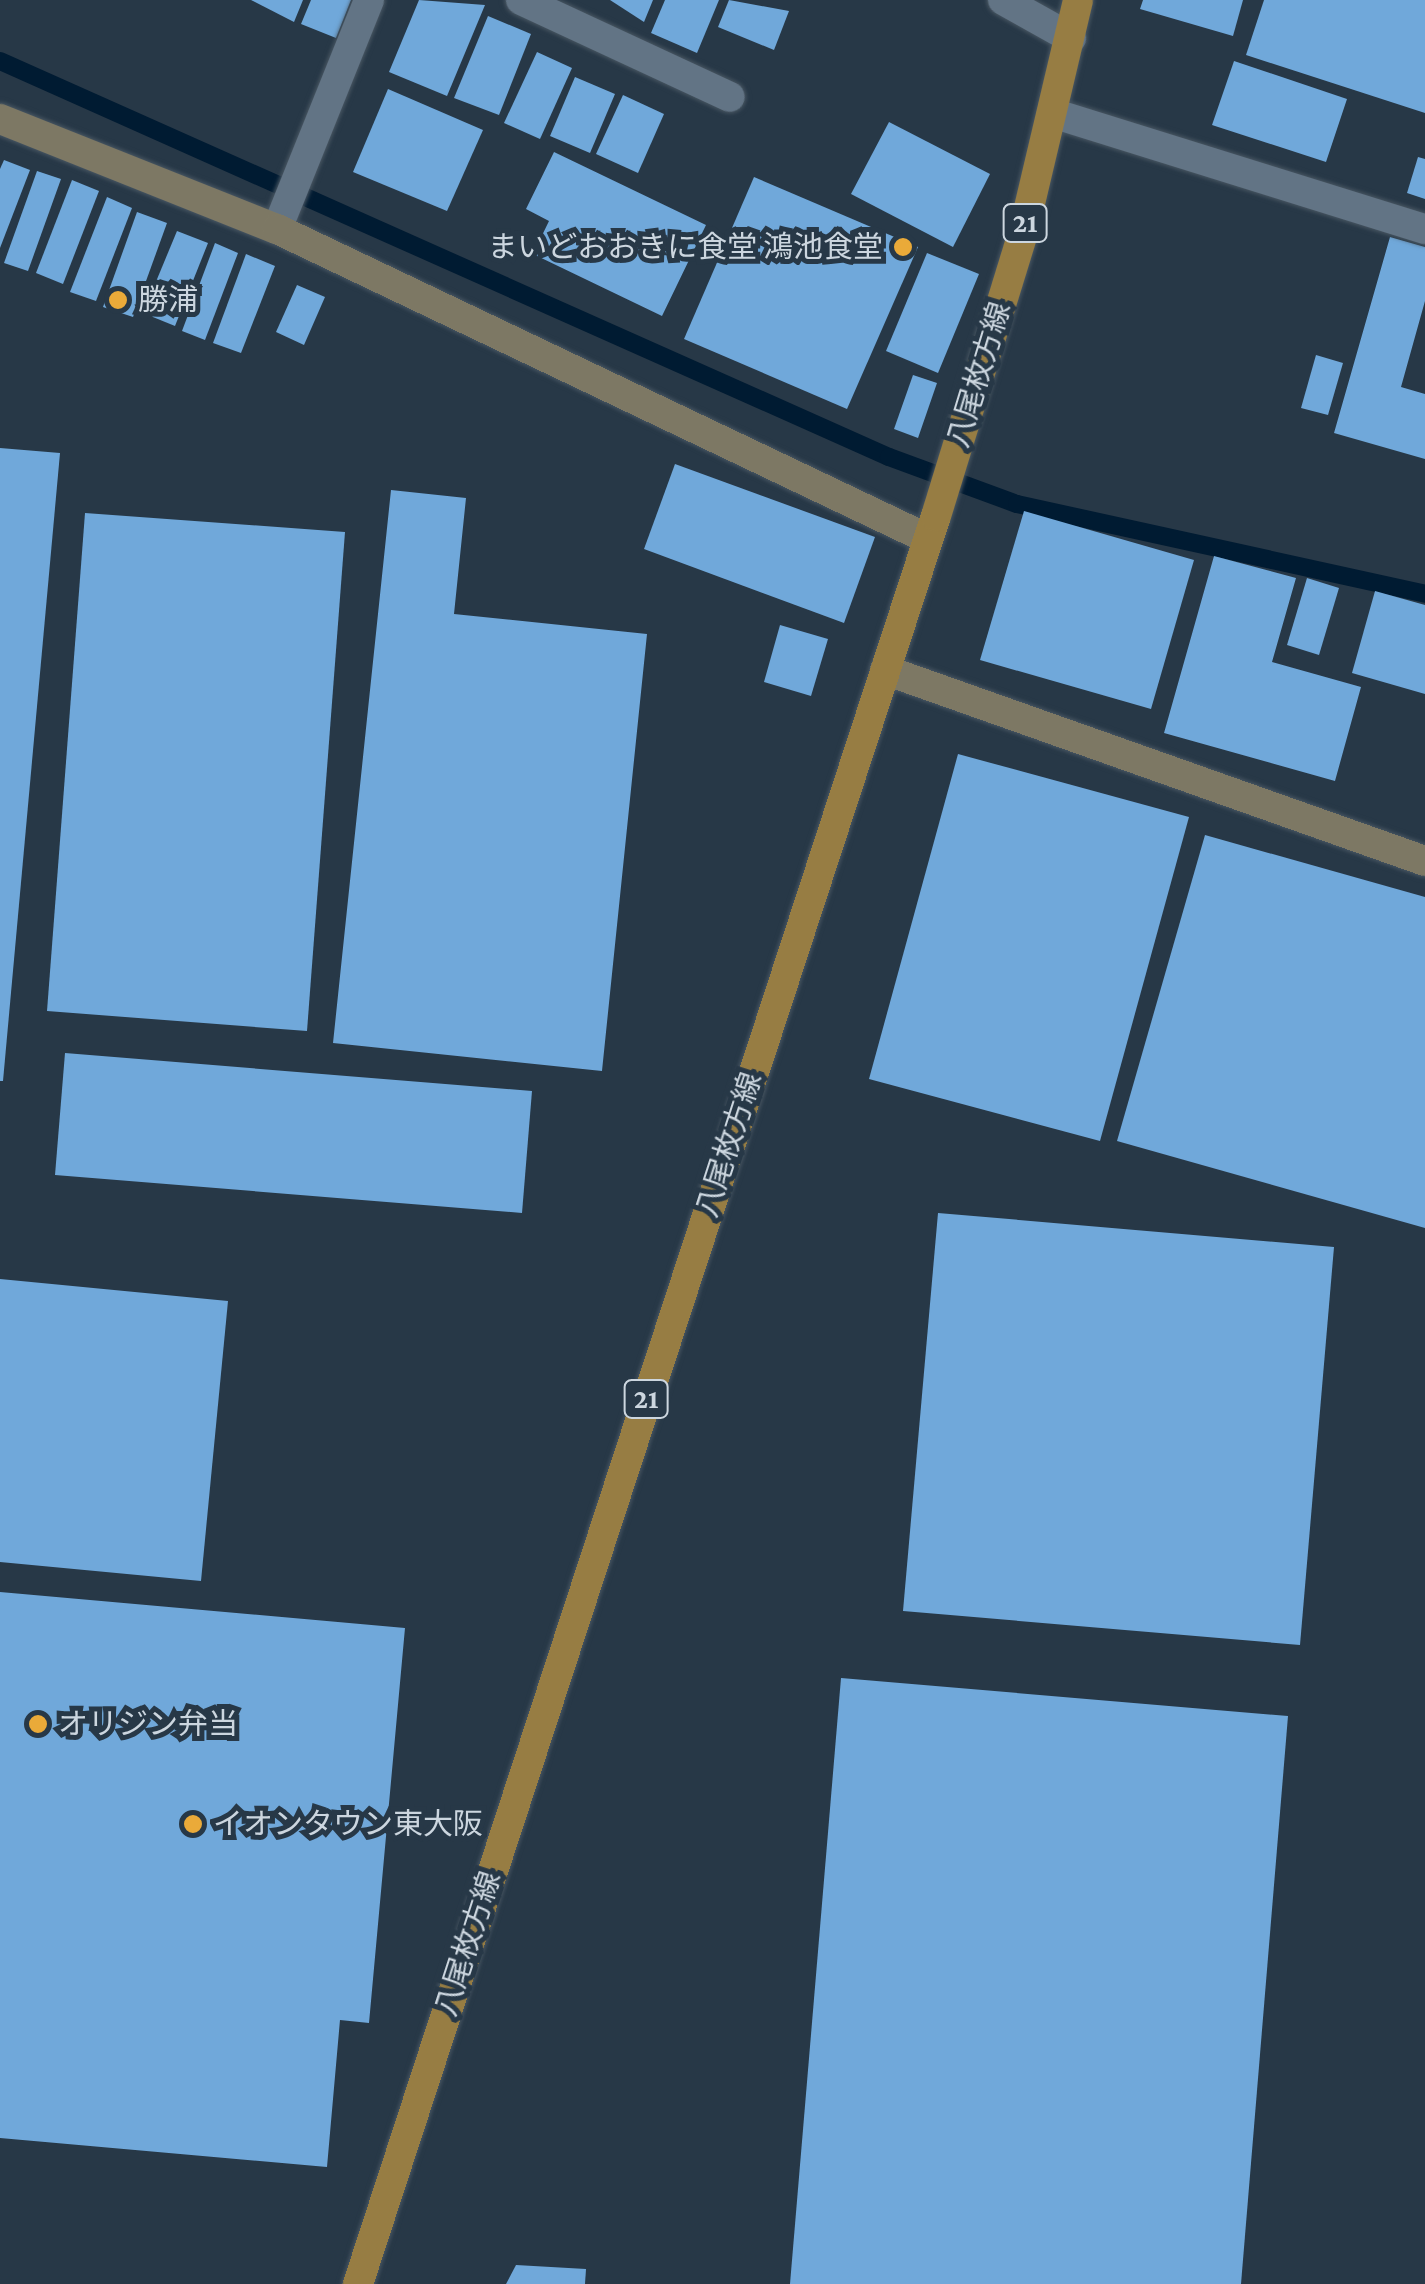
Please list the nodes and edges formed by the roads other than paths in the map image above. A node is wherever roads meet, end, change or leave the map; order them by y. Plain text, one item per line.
1 (369, 0) edge
2 (521, 0) edge
3 (1004, 0) edge
4 (1078, 0) edge
5 (1071, 38) junction
6 (730, 97) dead end
7 (1052, 113) junction
8 (0, 119) edge
9 (278, 225) junction
10 (1425, 229) edge
11 (932, 527) junction
12 (885, 670) junction
13 (1425, 861) edge
14 (358, 2284) edge

1 - 9 street
2 - 6 street
3 - 5 street
4 - 5 main road, 八尾枚方線 / 21
5 - 7 main road, 八尾枚方線 / 21
7 - 10 street
7 - 11 main road, 八尾枚方線 / 21
8 - 9 street
9 - 11 street
11 - 12 main road, 八尾枚方線 / 21
12 - 13 street
12 - 14 main road, 八尾枚方線 / 21

